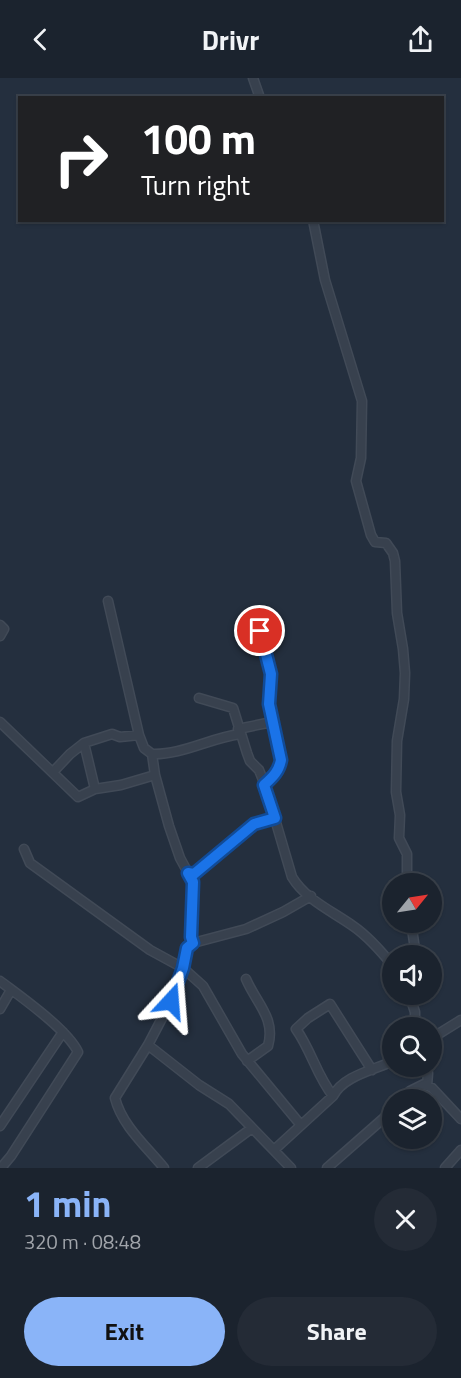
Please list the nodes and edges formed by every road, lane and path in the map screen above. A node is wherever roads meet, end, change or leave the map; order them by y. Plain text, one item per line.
1 (253, 78) edge
2 (259, 96) edge
3 (313, 222) edge
4 (108, 600) dead end
5 (0, 625) edge
6 (260, 631) dead end
7 (0, 636) edge
8 (199, 698) dead end
9 (0, 722) edge
10 (272, 722) junction
11 (239, 732) junction
12 (139, 735) junction
13 (84, 743) junction
14 (152, 754) junction
15 (53, 772) junction
16 (155, 775) junction
17 (264, 785) junction
18 (95, 789) junction
19 (275, 818) junction
20 (24, 849) dead end
21 (188, 873) junction
22 (407, 873) edge
23 (311, 896) junction
24 (193, 943) junction
25 (382, 954) edge
26 (183, 968) junction
27 (246, 980) dead end
28 (0, 981) edge
29 (11, 990) junction
30 (0, 1009) edge
31 (461, 1020) edge
32 (63, 1032) junction
33 (442, 1032) edge
34 (148, 1044) junction
35 (247, 1061) junction
36 (382, 1066) edge
37 (372, 1070) junction
38 (428, 1077) edge
39 (427, 1086) junction
40 (413, 1089) edge
41 (333, 1096) junction
42 (461, 1119) edge
43 (382, 1120) edge
44 (300, 1124) junction
45 (0, 1126) edge
46 (252, 1128) junction
47 (274, 1150) junction
48 (461, 1150) edge
49 (1, 1168) edge
50 (164, 1168) edge
51 (198, 1168) edge
52 (291, 1168) edge
53 (327, 1168) edge
54 (445, 1168) edge

1 - 2 street
3 - 22 street
4 - 12 street
5 - 7 street
6 - 10 street
8 - 11 street
9 - 15 street
10 - 11 street
10 - 17 street
11 - 14 street
11 - 17 street
12 - 13 street
12 - 14 street
13 - 15 street
13 - 18 street
14 - 16 street
15 - 18 street
16 - 18 street
16 - 21 street
17 - 19 street
19 - 21 street
19 - 23 street
20 - 26 street
21 - 24 street
23 - 24 street
23 - 25 street
24 - 26 street
26 - 34 street
26 - 35 street
27 - 35 street
28 - 29 street
29 - 30 street
29 - 32 street
31 - 33 street
32 - 45 street
32 - 49 street
34 - 46 street
34 - 50 street
35 - 44 street
36 - 37 street
37 - 41 street
37 - 41 street
38 - 39 street
39 - 40 street
39 - 42 street
41 - 44 street
43 - 53 street
44 - 47 street
46 - 47 street
46 - 51 street
47 - 52 street
48 - 54 street

